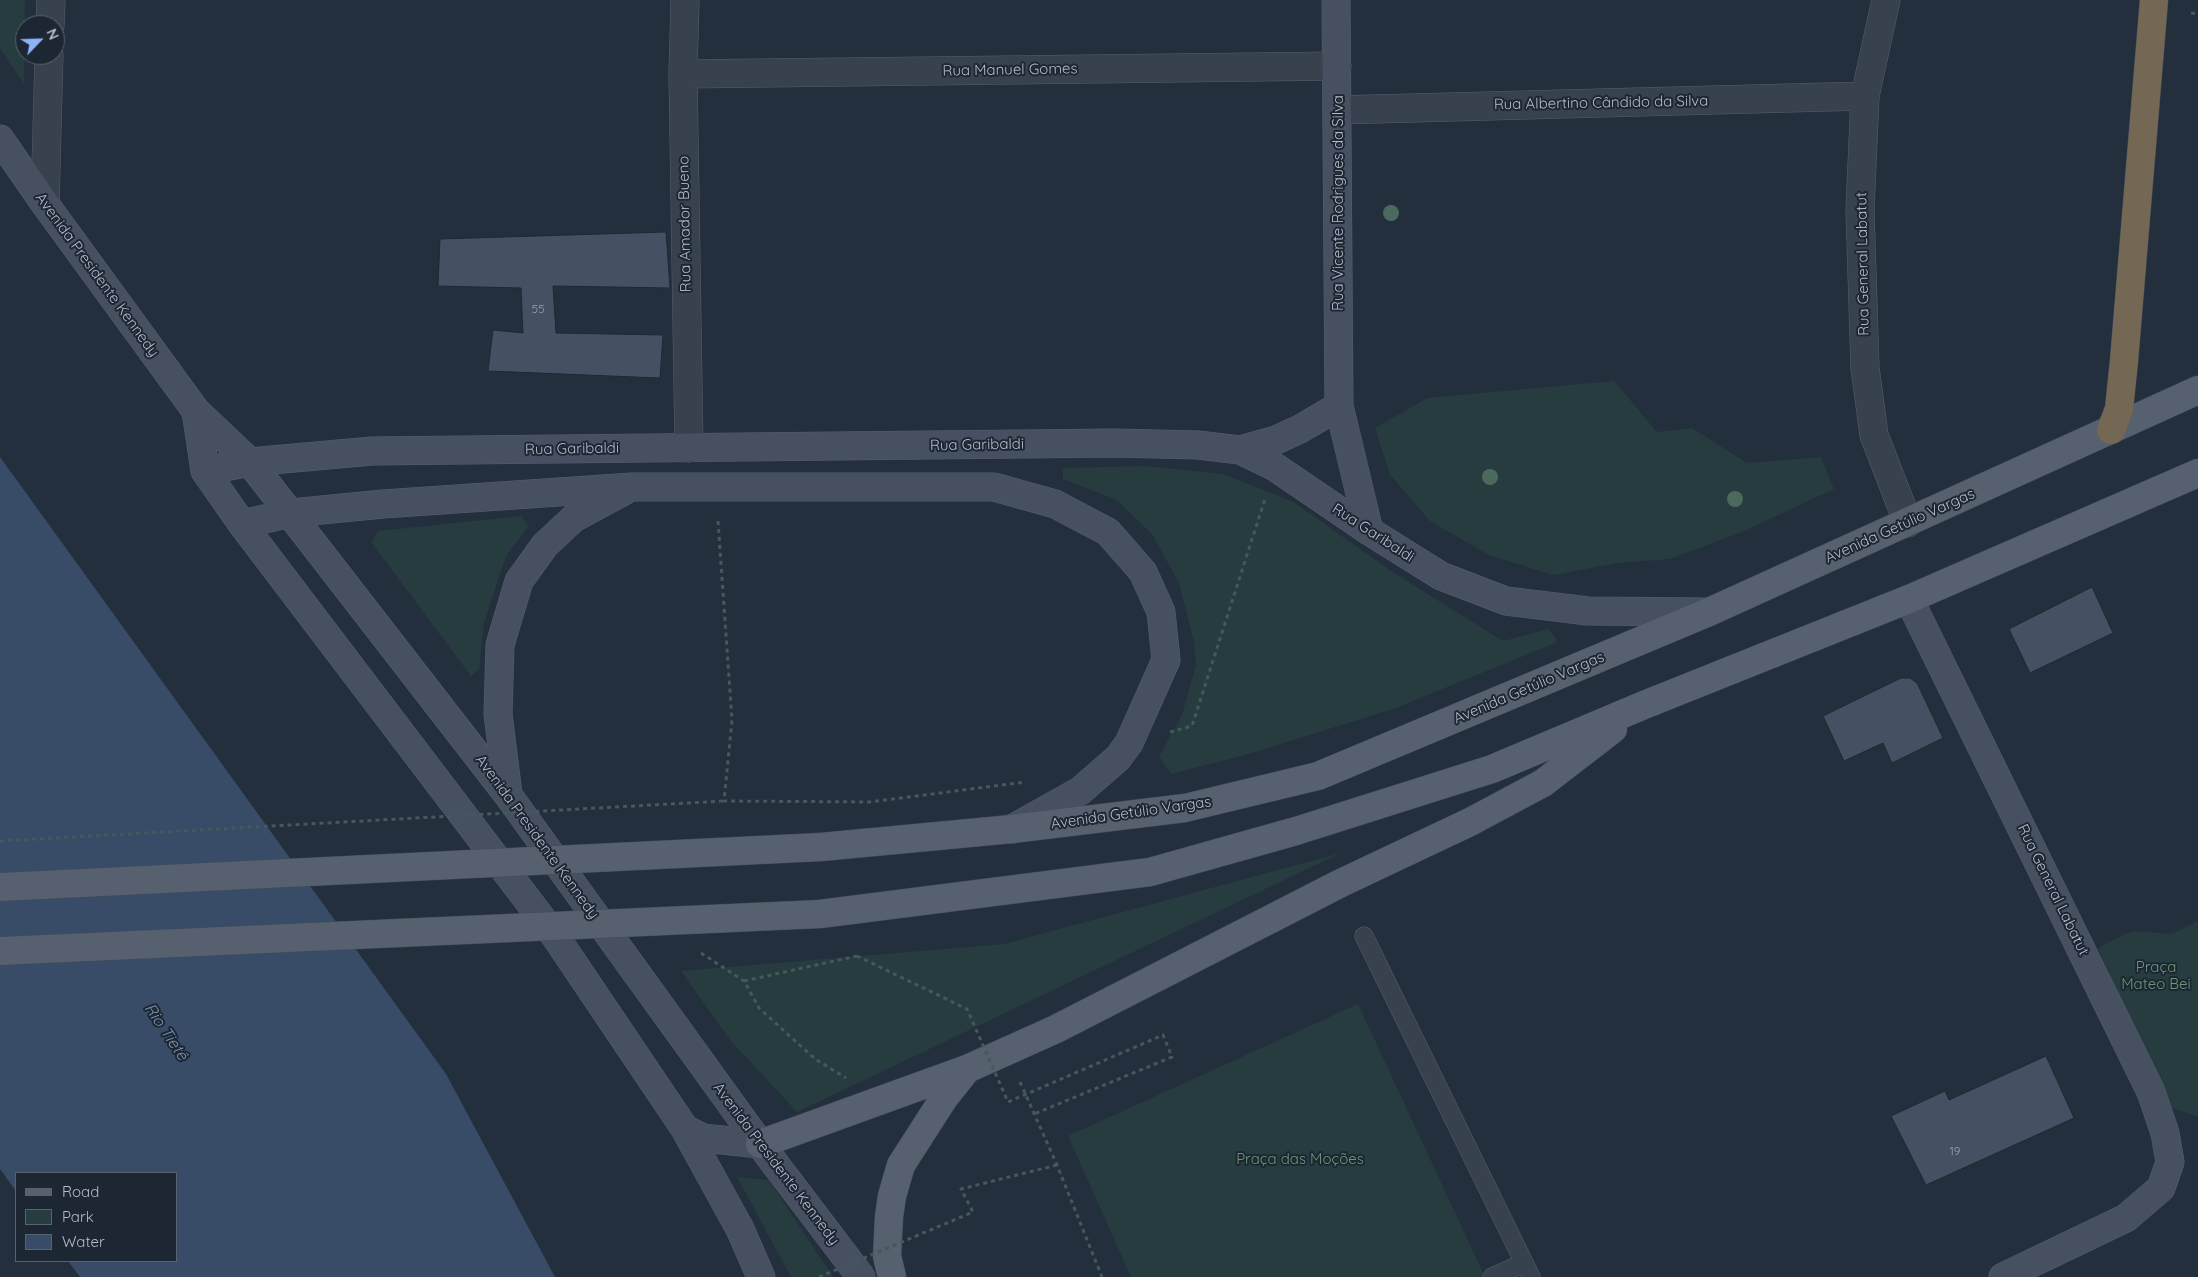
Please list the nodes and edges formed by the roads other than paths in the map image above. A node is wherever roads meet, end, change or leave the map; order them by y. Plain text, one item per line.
1 (51, 0) edge
2 (685, 0) edge
3 (1336, 0) edge
4 (1886, 0) edge
5 (2154, 0) edge
6 (50, 15) edge
7 (50, 65) edge
8 (1337, 66) junction
9 (683, 74) junction
10 (1865, 96) junction
11 (1337, 110) junction
12 (0, 139) edge
13 (45, 204) junction
14 (2198, 390) edge
15 (1339, 406) junction
16 (196, 410) junction
17 (2111, 430) junction
18 (689, 448) junction
19 (1240, 450) junction
20 (250, 462) junction
21 (205, 471) junction
22 (2198, 473) edge
23 (632, 487) junction
24 (292, 513) junction
25 (1908, 523) junction
26 (242, 524) junction
27 (1369, 531) junction
28 (1909, 599) junction
29 (1709, 612) junction
30 (1644, 705) junction
31 (508, 795) junction
32 (1012, 829) junction
33 (0, 887) edge
34 (1364, 936) dead end
35 (0, 951) edge
36 (967, 1069) junction
37 (685, 1129) junction
38 (760, 1144) junction
39 (1527, 1270) edge
40 (761, 1277) edge
41 (862, 1277) edge
42 (892, 1277) edge
43 (1492, 1277) edge
44 (2004, 1277) edge

1 - 6 street
2 - 9 street, Rua Amador Bueno
3 - 8 main road, Rua Vicente Rodrigues da Silva
4 - 10 street, Rua General Labatut
5 - 17 highway
7 - 13 street
8 - 9 street, Rua Manuel Gomes
8 - 11 main road, Rua Vicente Rodrigues da Silva
9 - 18 street, Rua Amador Bueno
10 - 11 street, Rua Albertino Cândido da Silva
10 - 25 street, Rua General Labatut
11 - 15 main road, Rua Vicente Rodrigues da Silva
12 - 13 main road, Avenida Presidente Kennedy
13 - 16 main road, Avenida Presidente Kennedy
14 - 17 main road, Avenida Getúlio Vargas
15 - 19 main road
15 - 27 main road, Rua Vicente Rodrigues da Silva
16 - 20 main road, Avenida Presidente Kennedy
16 - 21 main road, Avenida Presidente Kennedy
17 - 25 main road, Avenida Getúlio Vargas
18 - 19 main road, Rua Garibaldi
18 - 20 main road, Rua Garibaldi
19 - 27 main road, Rua Garibaldi
20 - 21 main road, Rua Garibaldi
20 - 24 main road, Avenida Presidente Kennedy
21 - 26 main road, Avenida Presidente Kennedy
22 - 28 main road
23 - 24 main road
23 - 31 main road
23 - 32 main road
24 - 26 main road
24 - 31 main road, Avenida Presidente Kennedy
25 - 29 main road, Avenida Getúlio Vargas
26 - 37 main road, Avenida Presidente Kennedy
27 - 29 main road, Rua Garibaldi
28 - 30 main road
28 - 44 main road, Rua General Labatut
29 - 32 main road, Avenida Getúlio Vargas
30 - 35 main road, bridge
30 - 36 main road
31 - 38 main road, Avenida Presidente Kennedy
32 - 33 main road, Avenida Getúlio Vargas, bridge
34 - 39 lane
36 - 38 main road
36 - 42 main road
37 - 38 main road
37 - 40 main road, Avenida Presidente Kennedy
38 - 41 main road, Avenida Presidente Kennedy
39 - 43 lane

